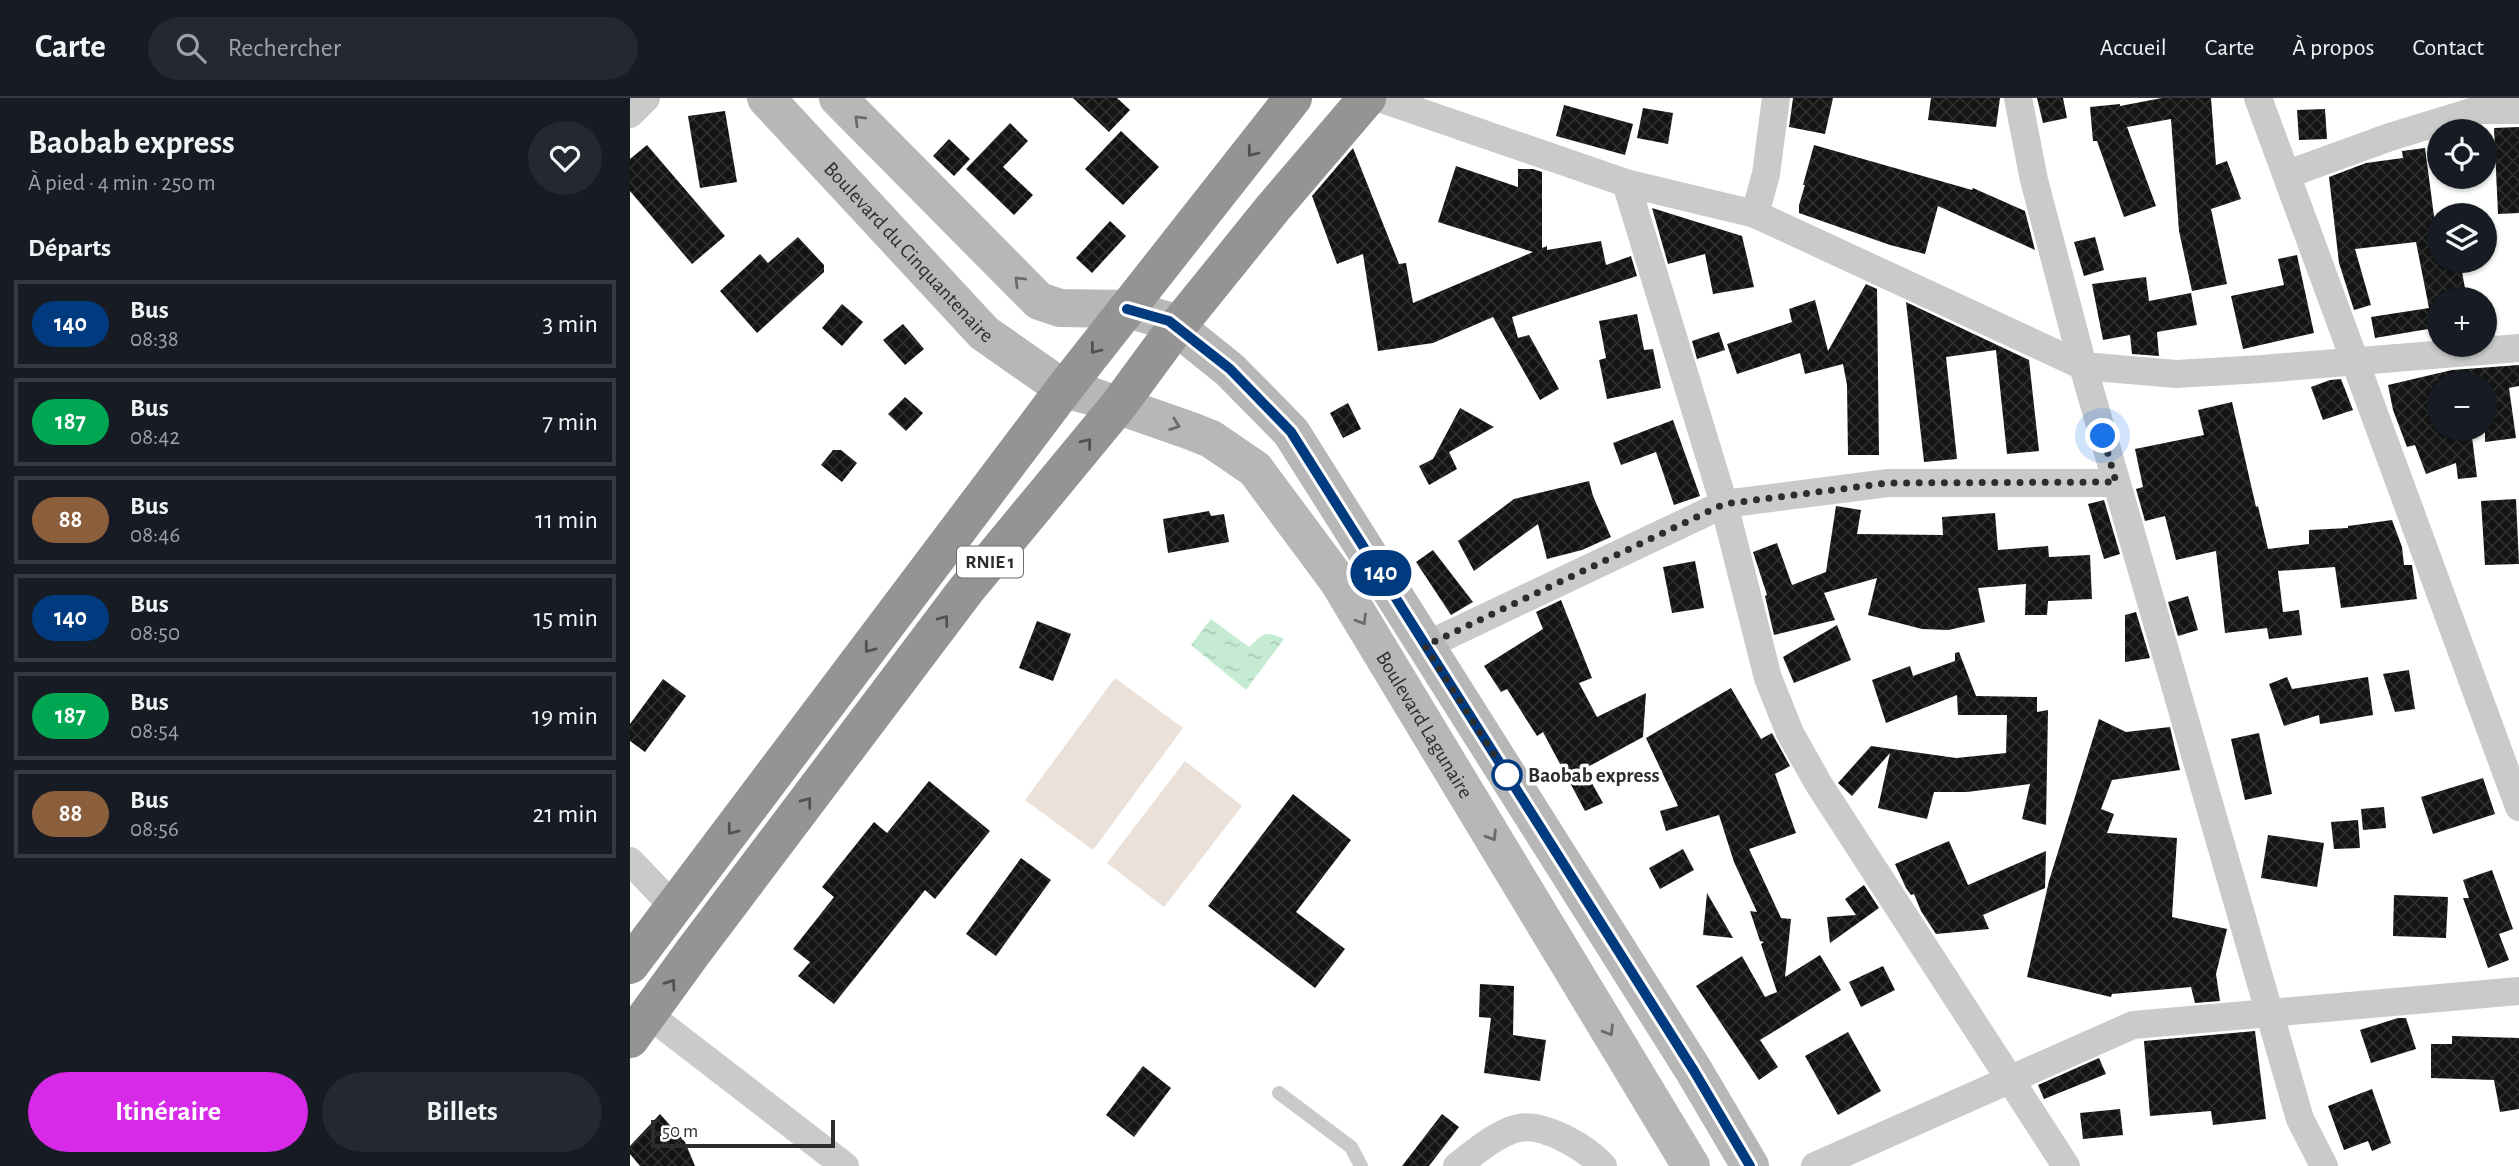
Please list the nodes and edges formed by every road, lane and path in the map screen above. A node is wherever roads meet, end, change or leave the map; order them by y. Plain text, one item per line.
1 (646, 98) edge
2 (766, 98) edge
3 (838, 98) edge
4 (1293, 98) edge
5 (1367, 98) edge
6 (1379, 98) edge
7 (1776, 98) edge
8 (2018, 98) edge
9 (2258, 98) edge
10 (2477, 104) edge
11 (2519, 110) edge
12 (630, 114) edge
13 (2288, 174) junction
14 (1626, 183) junction
15 (1755, 214) junction
16 (1127, 309) junction
17 (1177, 328) junction
18 (2519, 348) edge
19 (2354, 360) junction
20 (2083, 366) junction
21 (1064, 389) junction
22 (1118, 406) junction
23 (2116, 482) junction
24 (1724, 504) junction
25 (1425, 646) junction
26 (2519, 807) edge
27 (630, 861) edge
28 (673, 906) junction
29 (630, 965) edge
30 (2519, 991) edge
31 (2271, 1013) junction
32 (640, 1027) edge
33 (2011, 1081) junction
34 (1279, 1093) dead end
35 (845, 1166) edge
36 (1361, 1166) edge
37 (1457, 1166) edge
38 (1603, 1166) edge
39 (1691, 1166) edge
40 (1750, 1166) edge
41 (1815, 1166) edge
42 (2066, 1166) edge
43 (2324, 1166) edge

1 - 12 street
2 - 21 main road, Boulevard du Cinquantenaire
16 -> 3 main road
4 -> 16 highway, RNIE 1
5 - 17 highway, RNIE 1
6 - 14 street
7 - 15 street
8 - 20 street
9 - 13 street
10 - 11 street
10 - 13 street
13 - 19 street
14 - 15 street
14 - 24 street
15 - 20 street
16 - 17 main road, Boulevard Lagunaire
16 -> 21 highway, RNIE 1
17 - 22 highway, RNIE 1
17 - 25 main road, Boulevard Lagunaire
18 - 19 street
19 - 20 street
19 - 26 street
20 - 23 street
21 - 22 main road, Boulevard Lagunaire
21 -> 28 highway, RNIE 1
32 -> 22 highway, RNIE 1
22 -> 39 main road, Boulevard Lagunaire
23 - 24 street
23 - 31 street
24 - 25 street
24 - 33 street
25 - 40 main road, Boulevard Lagunaire
27 - 28 street
28 - 29 highway, RNIE 1
30 - 31 street
31 - 33 street
31 - 43 street
32 - 35 street
33 - 41 street
33 - 42 street
34 - 36 lane
37 - 38 street

